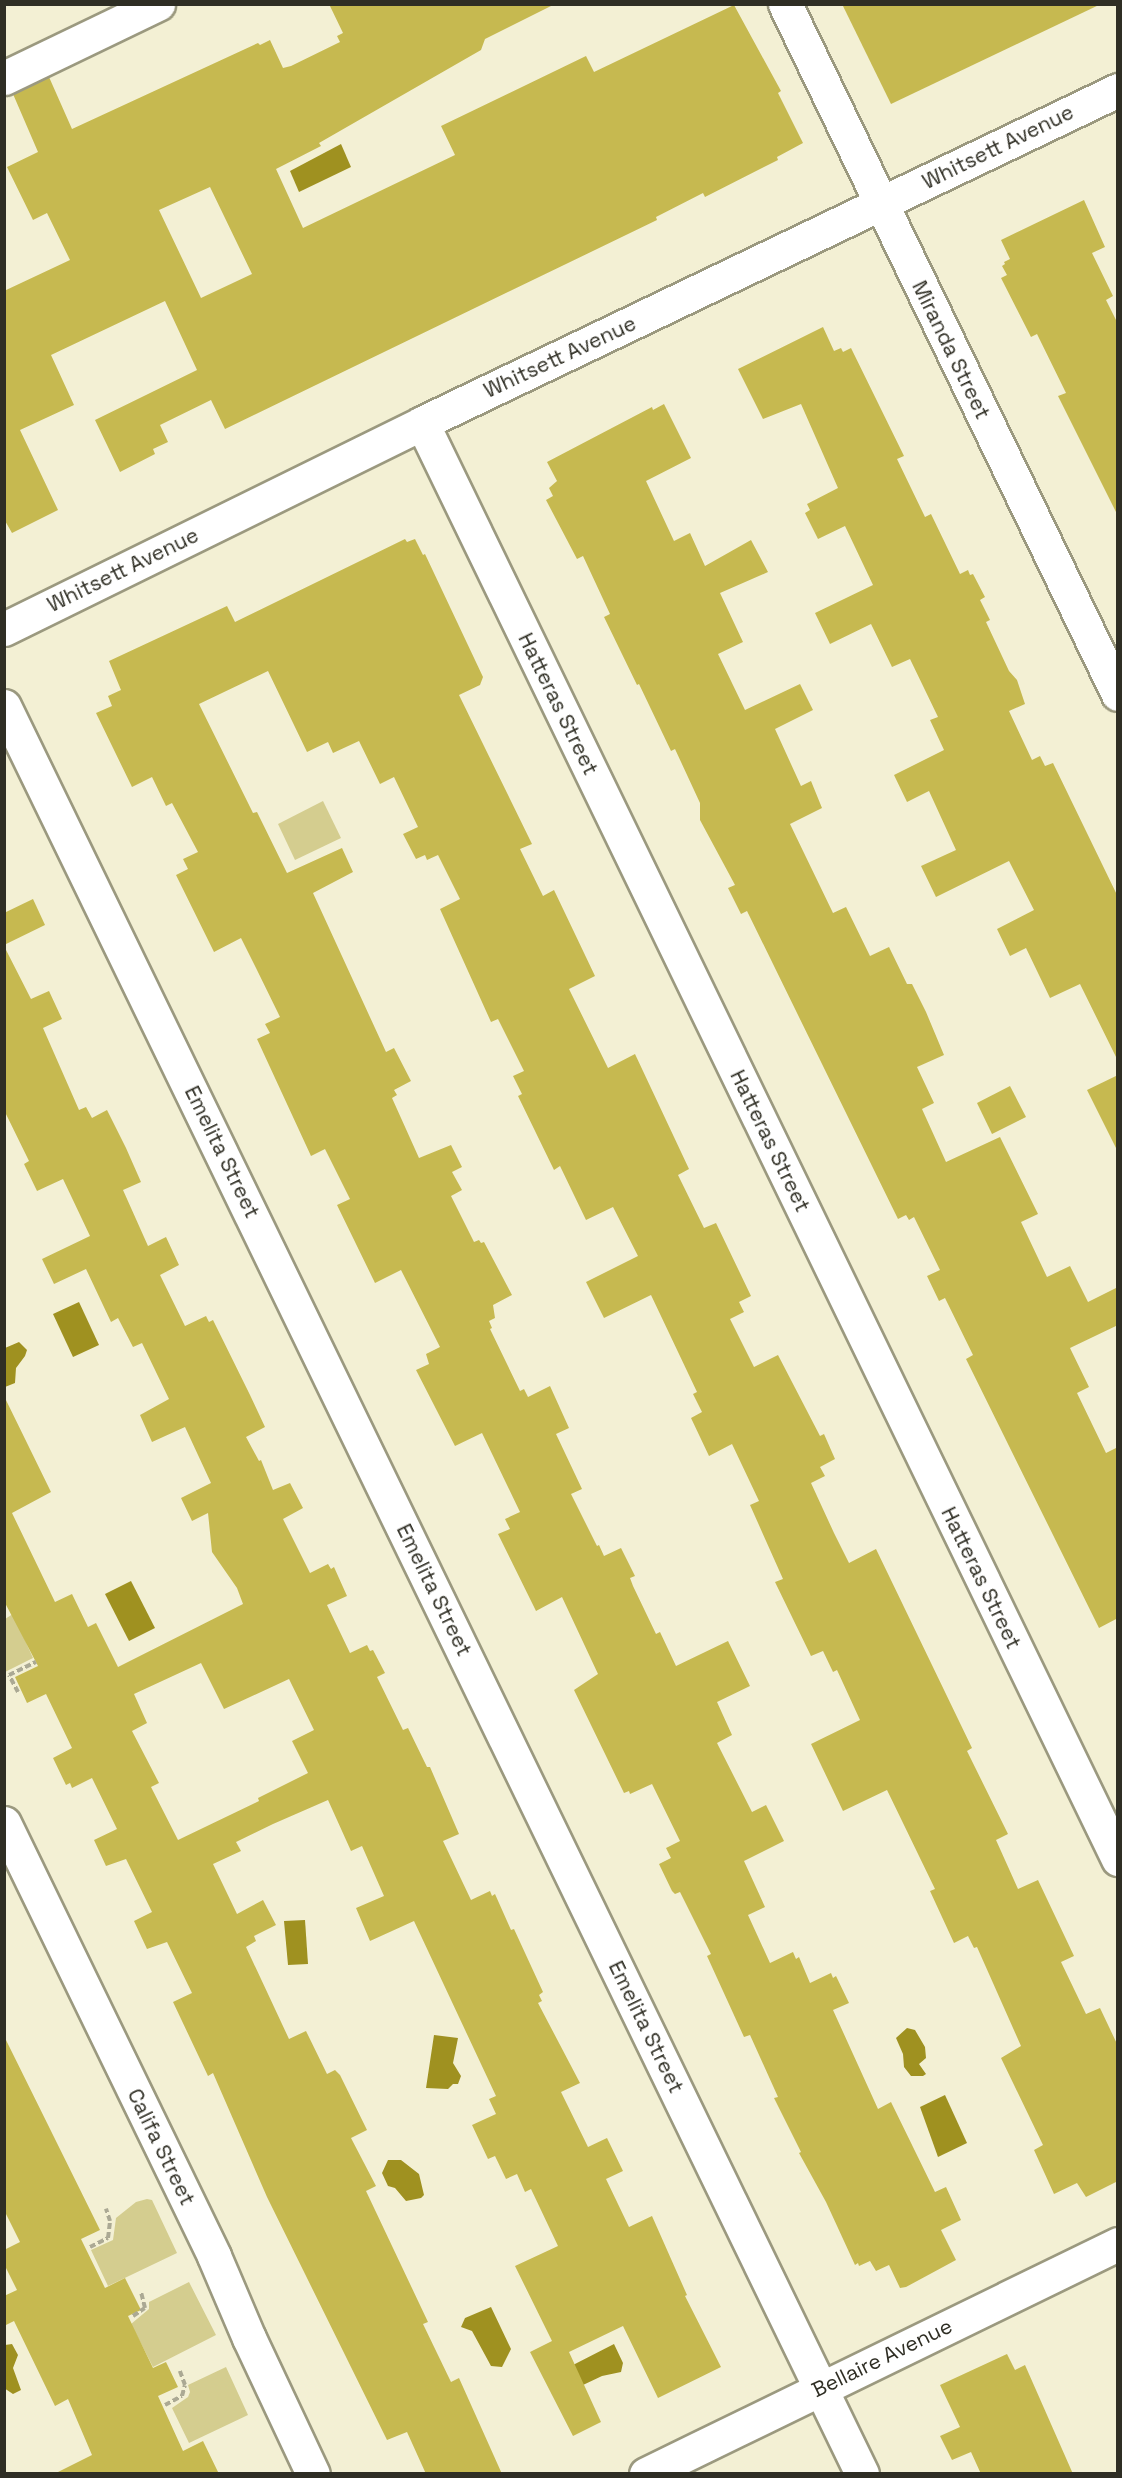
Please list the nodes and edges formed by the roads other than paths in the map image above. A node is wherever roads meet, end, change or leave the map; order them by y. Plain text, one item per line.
1 (158, 4) edge
2 (785, 4) edge
3 (4, 78) edge
4 (1118, 90) edge
5 (880, 204) junction
6 (422, 423) junction
7 (4, 628) edge
8 (1118, 694) edge
9 (4, 706) edge
10 (4, 1823) edge
11 (1118, 1859) edge
12 (1118, 2244) edge
13 (821, 2388) junction
14 (313, 2474) edge
15 (646, 2474) edge
16 (862, 2474) edge

1 - 3 street
2 - 5 street, Miranda Street
4 - 5 street, Whitsett Avenue
5 - 6 street, Whitsett Avenue
5 - 8 street, Miranda Street
6 - 7 street, Whitsett Avenue
6 - 11 street, Hatteras Street
9 - 13 street, Emelita Street
10 - 14 street, Califa Street
12 - 13 street, Bellaire Avenue
13 - 15 street, Bellaire Avenue
13 - 16 street, Emelita Street

